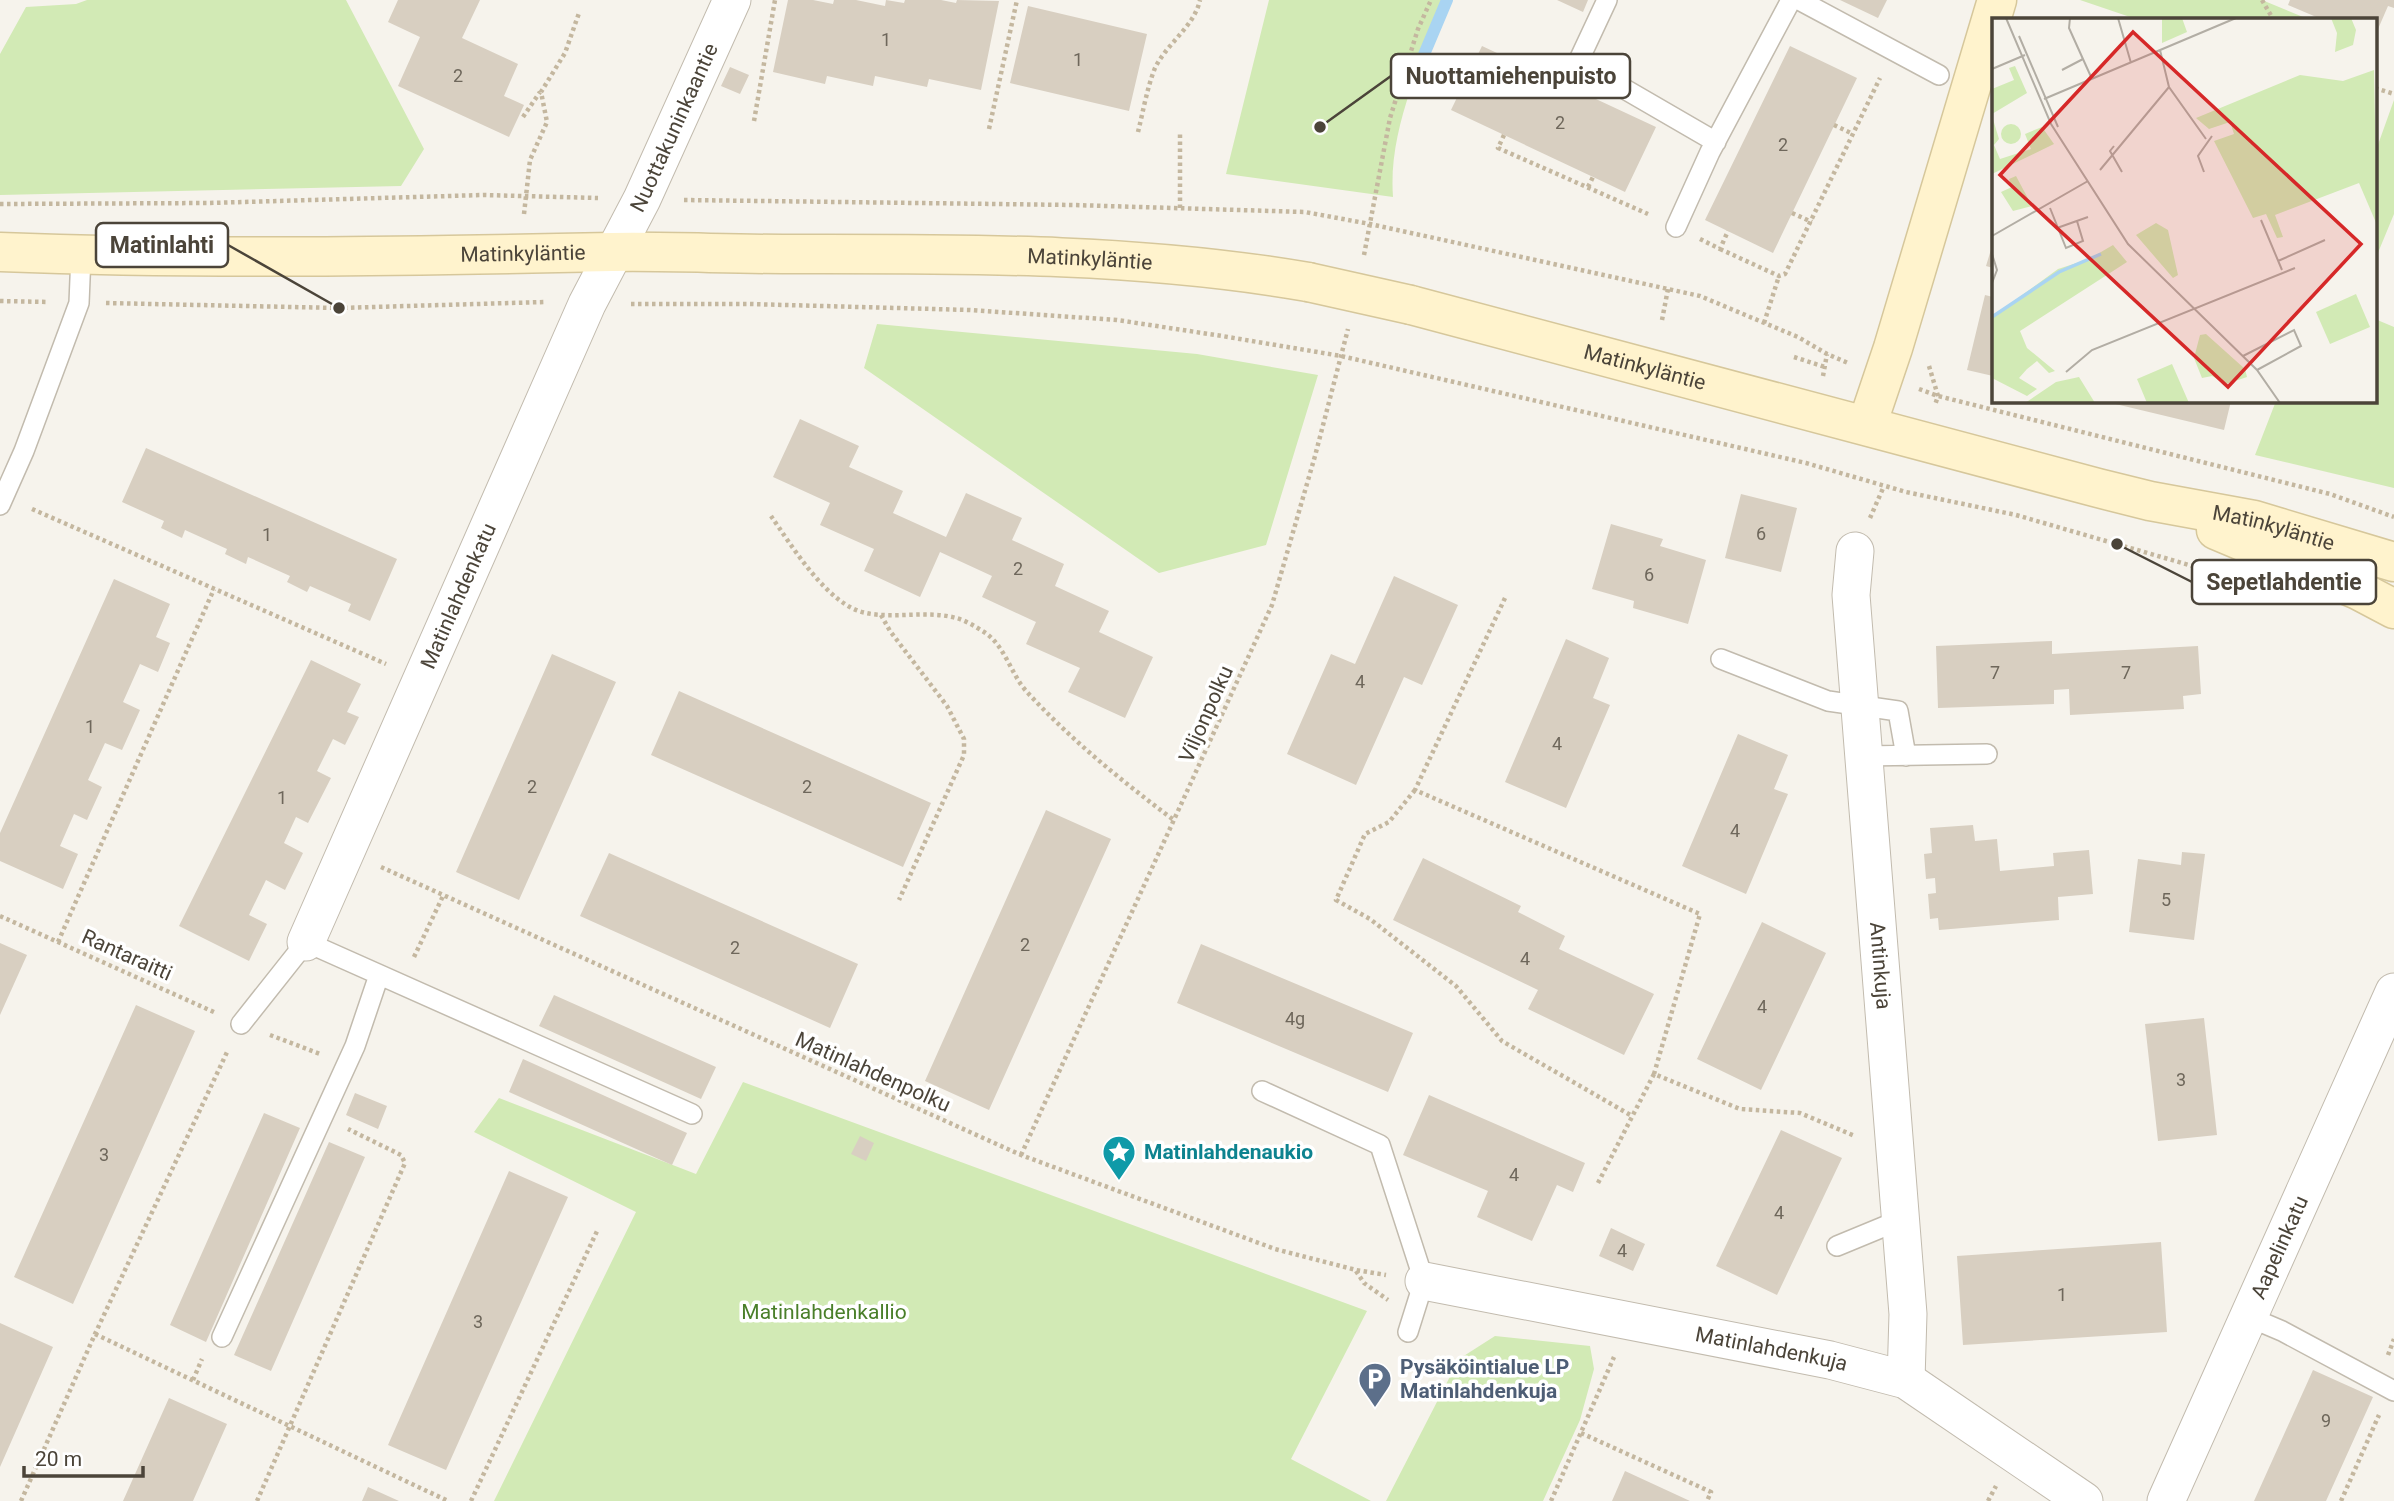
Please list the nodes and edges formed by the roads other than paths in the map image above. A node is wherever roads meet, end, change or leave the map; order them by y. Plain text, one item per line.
1 (732, 0) edge
2 (1607, 0) edge
3 (1791, 0) edge
4 (1799, 0) edge
5 (1997, 0) edge
6 (1939, 75) dead end
7 (1716, 142) junction
8 (1676, 227) road end
9 (0, 252) edge
10 (614, 252) junction
11 (80, 255) junction
12 (1867, 425) junction
13 (2, 501) edge
14 (2150, 501) junction
15 (1856, 551) dead end
16 (2394, 562) edge
17 (2394, 610) edge
18 (1721, 659) dead end
19 (1860, 706) junction
20 (1987, 754) dead end
21 (1863, 756) junction
22 (1906, 756) junction
23 (306, 942) junction
24 (379, 975) junction
25 (2390, 1014) edge
26 (241, 1024) road end
27 (1262, 1090) dead end
28 (692, 1114) dead end
29 (1900, 1220) junction
30 (1837, 1246) dead end
31 (1424, 1281) junction
32 (2249, 1317) junction
33 (1408, 1332) dead end
34 (222, 1337) dead end
35 (1906, 1380) junction
36 (2393, 1390) edge
37 (2084, 1501) edge
38 (2166, 1501) edge

1 - 10 street, Nuottakuninkaantie
2 - 7 lane
3 - 7 lane
4 - 6 lane
5 - 12 main road
7 - 8 lane
9 - 11 main road, Matinkyläntie
10 - 11 main road, Matinkyläntie
10 - 12 main road, Matinkyläntie, bridge
10 - 23 street, Matinlahdenkatu
11 - 13 lane
12 - 14 main road, Matinkyläntie
14 - 16 main road, Matinkyläntie
14 - 17 main road, Matinkyläntie
15 - 19 street, Antinkuja
18 - 19 lane
19 - 21 street, Antinkuja
19 - 22 lane
20 - 22 lane
21 - 22 lane
21 - 29 street, Antinkuja
23 - 24 lane
23 - 26 lane
24 - 28 lane
24 - 34 lane
25 - 32 street, Aapelinkatu
27 - 31 lane
29 - 30 lane
29 - 35 street, Antinkuja
31 - 33 lane
31 - 35 street, Matinlahdenkuja
32 - 36 lane
32 - 38 street, Aapelinkatu
35 - 37 street, Matinlahdenkuja

